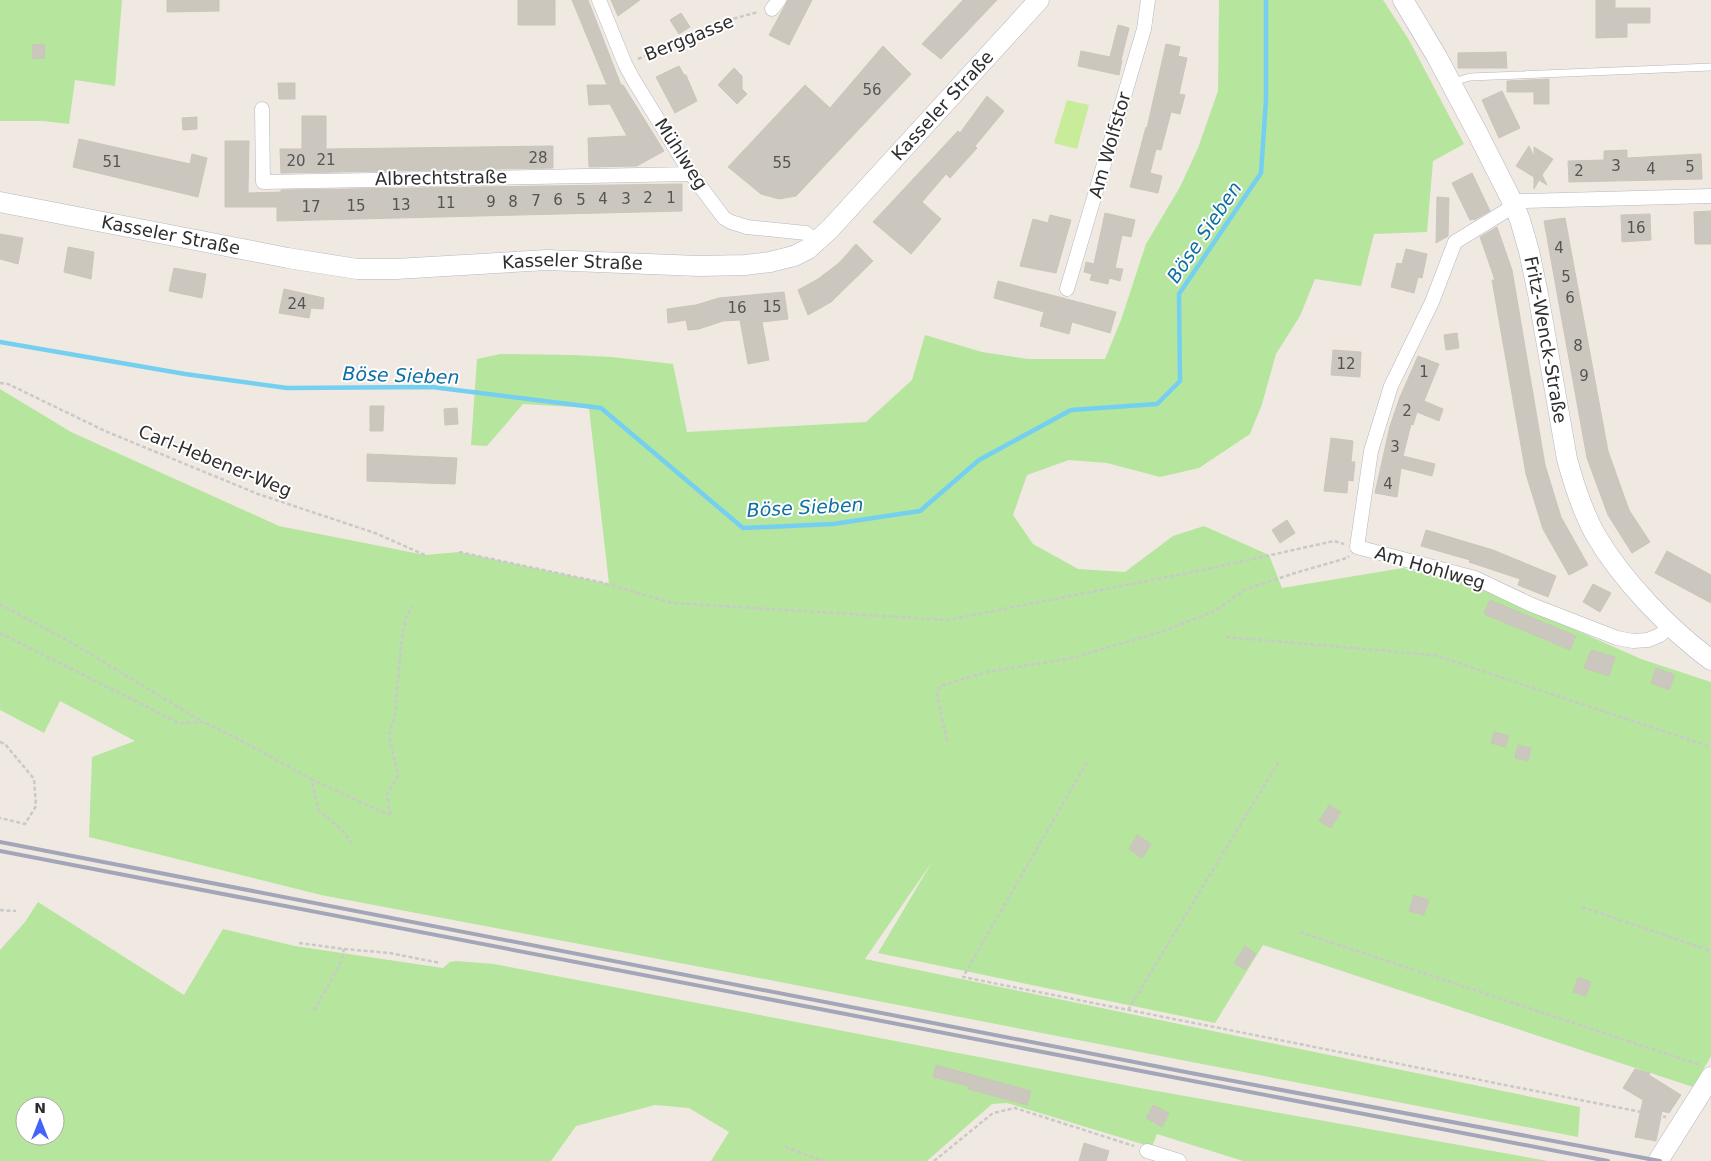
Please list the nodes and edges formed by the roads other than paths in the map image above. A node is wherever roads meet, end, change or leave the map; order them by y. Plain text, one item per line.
1 (599, 0) edge
2 (1039, 0) edge
3 (1148, 0) edge
4 (1403, 0) edge
5 (1711, 66) edge
6 (1451, 83) junction
7 (262, 109) dead end
8 (691, 174) junction
9 (1711, 196) edge
10 (0, 202) edge
11 (1514, 205) junction
12 (816, 242) junction
13 (1067, 289) dead end
14 (1670, 625) junction
15 (1711, 660) edge
16 (1706, 1072) edge
17 (1147, 1150) road end
18 (1179, 1161) edge
19 (1658, 1161) edge

1 - 8 street, Mühlweg
2 - 12 main road, Kasseler Straße
3 - 13 street, Am Wolfstor
4 - 6 main road, Fritz-Wenck-Straße
5 - 6 lane
6 - 11 main road, Fritz-Wenck-Straße
7 - 8 street, Albrechtstraße
8 - 12 street, Mühlweg
9 - 11 street
10 - 12 main road, Kasseler Straße
11 - 14 main road, Fritz-Wenck-Straße
11 - 14 street, Am Hohlweg
14 - 15 main road, Fritz-Wenck-Straße
16 - 19 main road
17 - 18 street

